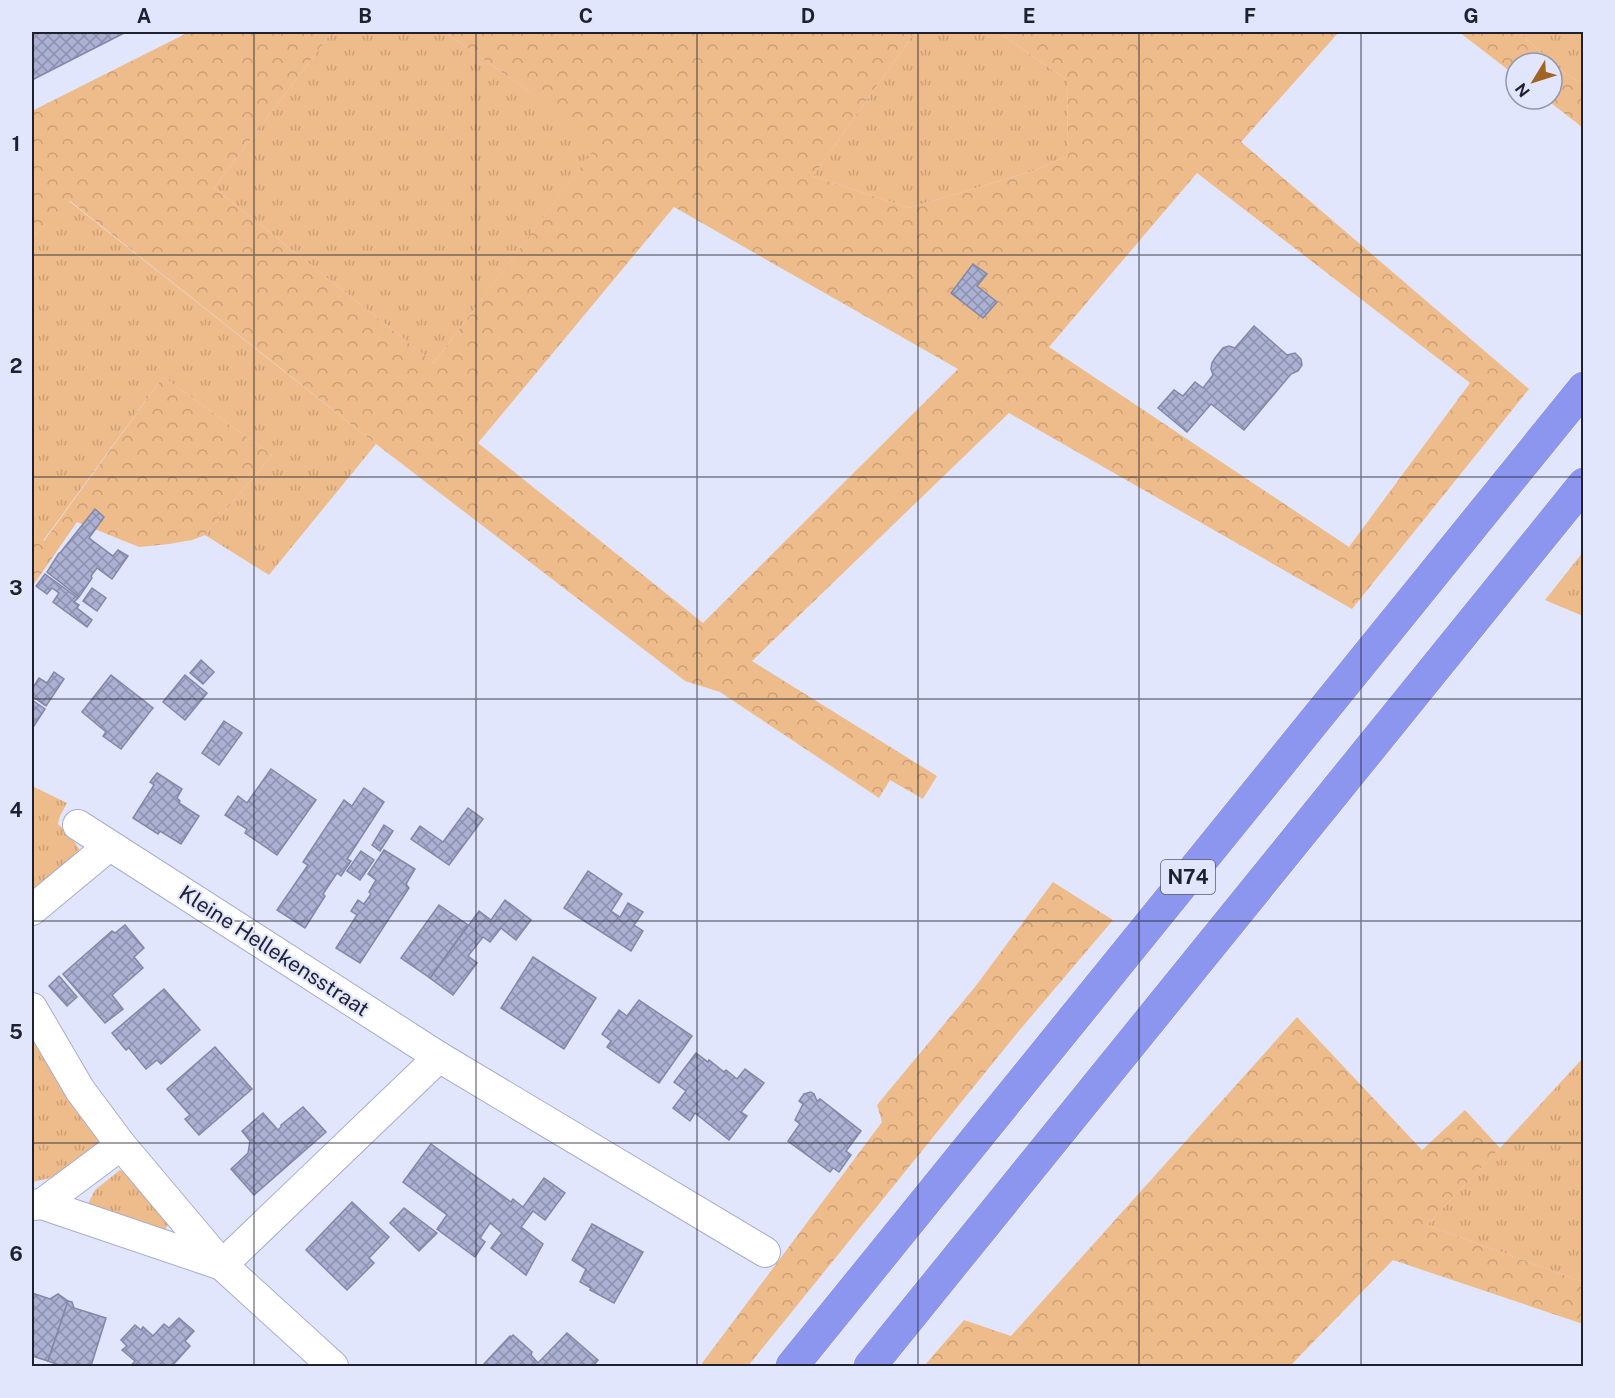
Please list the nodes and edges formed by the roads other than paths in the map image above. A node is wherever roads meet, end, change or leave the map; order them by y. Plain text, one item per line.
1 (1584, 388) edge
2 (1584, 484) edge
3 (78, 825) dead end
4 (109, 846) junction
5 (32, 910) edge
6 (32, 1008) edge
7 (439, 1057) junction
8 (121, 1145) junction
9 (37, 1204) edge
10 (765, 1252) dead end
11 (222, 1265) junction
12 (333, 1366) edge
13 (792, 1366) edge
14 (870, 1366) edge

1 - 13 highway, N74
2 - 14 highway, N74
3 - 4 street, Kleine Hellekensstraat
4 - 5 street
4 - 7 street, Kleine Hellekensstraat
6 - 8 street
7 - 10 street, Kleine Hellekensstraat
7 - 11 street
8 - 9 street
8 - 11 street
9 - 11 street
11 - 12 street

